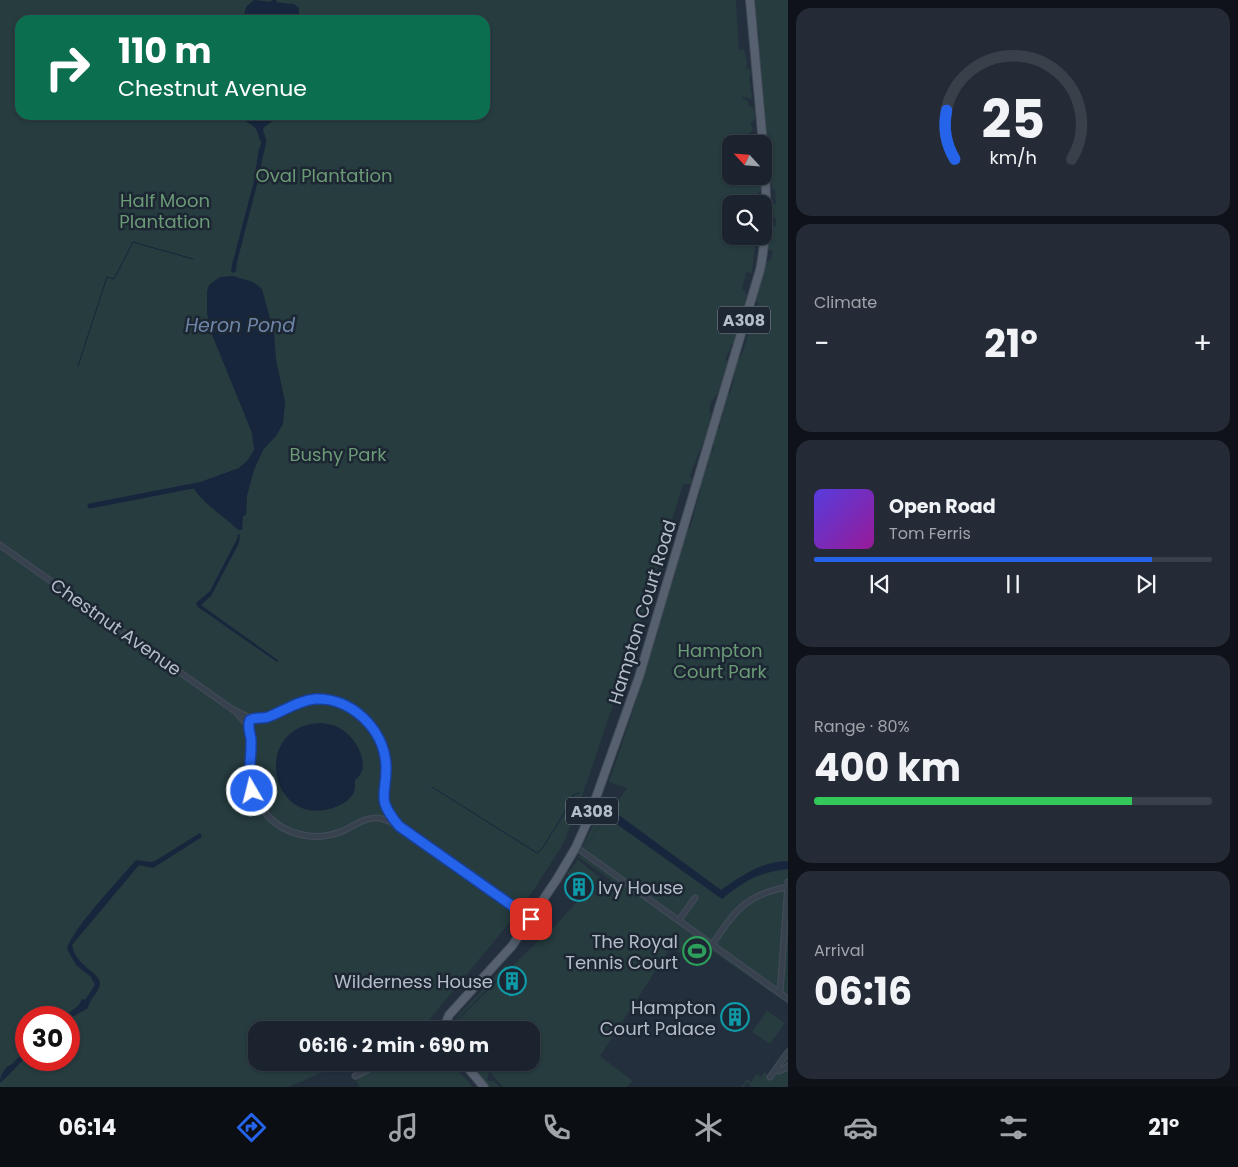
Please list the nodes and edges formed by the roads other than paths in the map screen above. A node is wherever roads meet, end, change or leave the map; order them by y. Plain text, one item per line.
1 (750, 0) edge
2 (761, 135) edge
3 (765, 185) edge
4 (0, 545) edge
5 (232, 709) junction
6 (251, 718) junction
7 (248, 728) junction
8 (388, 811) junction
9 (381, 818) junction
10 (399, 826) junction
11 (576, 847) junction
12 (788, 882) edge
13 (788, 887) edge
14 (695, 898) dead end
15 (531, 919) junction
16 (679, 920) junction
17 (712, 945) junction
18 (780, 993) junction
19 (786, 998) edge
20 (446, 1021) edge
21 (788, 1052) edge
22 (788, 1066) edge
23 (776, 1069) junction
24 (365, 1071) edge
25 (471, 1071) edge
26 (355, 1076) dead end
27 (772, 1076) dead end
28 (484, 1087) edge

1 - 2 main road
3 - 11 main road, Hampton Court Road / A308
4 - 5 street, Chestnut Avenue
5 - 6 street, Chestnut Avenue
5 - 7 street, Chestnut Avenue
6 - 7 street
6 - 8 street
7 - 9 street
8 - 9 street
8 - 10 street
9 - 10 street
10 - 15 street
11 - 15 main road, Hampton Court Road / A308
11 - 16 street
12 - 13 street
13 - 17 street
13 - 18 street
14 - 16 street
15 - 20 main road, Hampton Court Road / A308
16 - 17 street
17 - 18 street
18 - 19 street
21 - 23 street
22 - 23 street
23 - 27 street
24 - 26 street
25 - 28 main road

